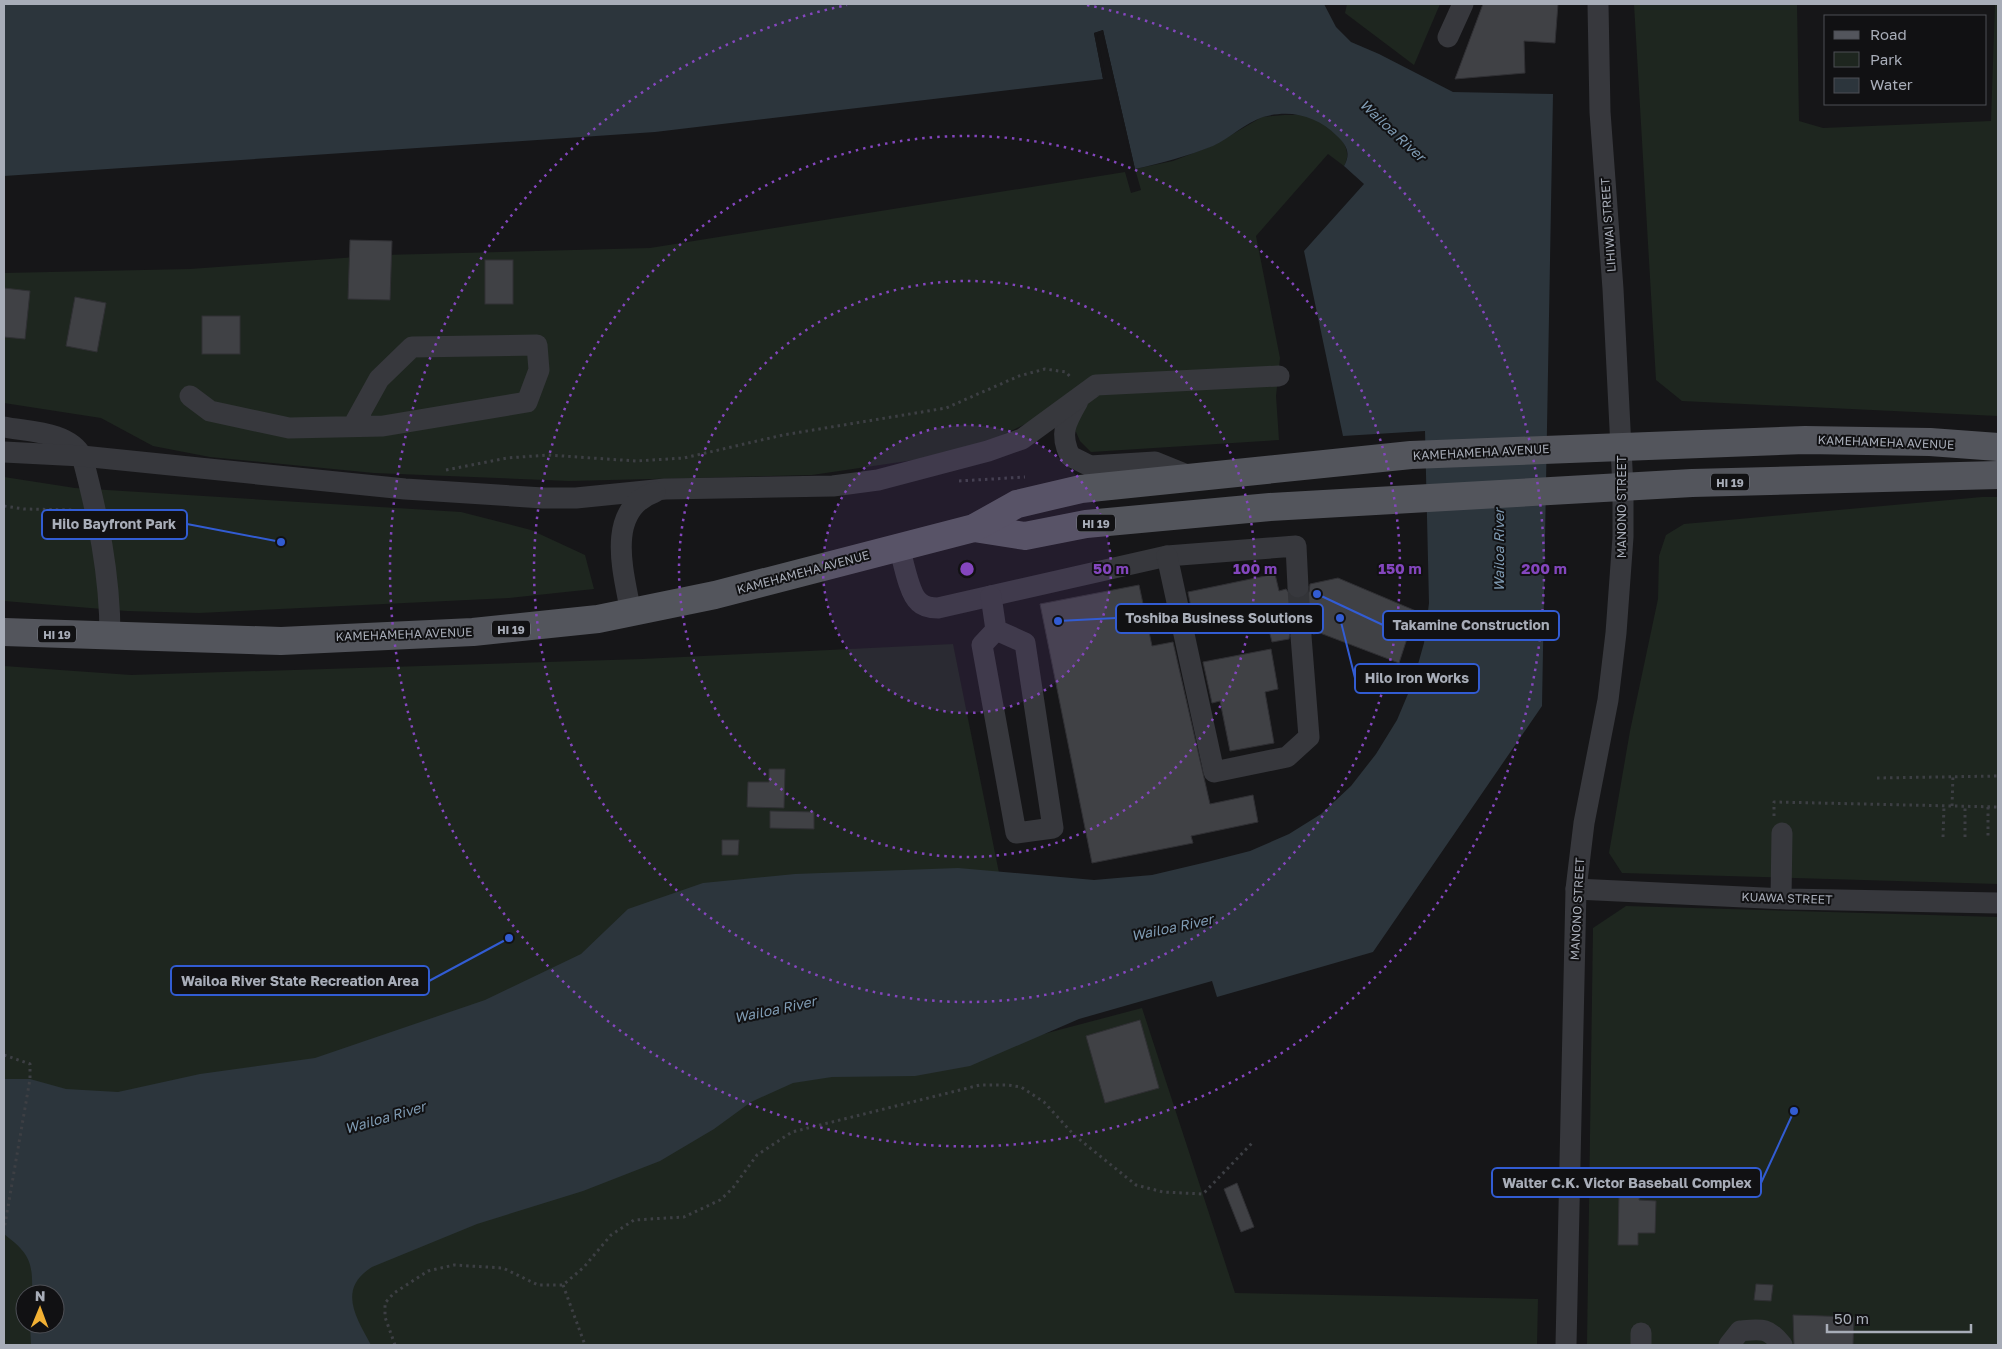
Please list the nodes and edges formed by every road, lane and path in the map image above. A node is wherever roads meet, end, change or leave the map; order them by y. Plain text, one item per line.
1 (1462, 4) edge
2 (1598, 4) edge
3 (1448, 37) dead end
4 (1279, 376) dead end
5 (1082, 394) junction
6 (190, 396) dead end
7 (353, 426) junction
8 (4, 427) edge
9 (1621, 446) junction
10 (1998, 447) edge
11 (4, 452) edge
12 (82, 456) junction
13 (437, 471) dead end
14 (1998, 475) edge
15 (1032, 476) dead end
16 (1192, 478) junction
17 (955, 481) dead end
18 (1623, 488) junction
19 (665, 489) junction
20 (4, 506) edge
21 (96, 510) junction
22 (974, 528) junction
23 (899, 546) junction
24 (1167, 556) junction
25 (1298, 587) tunnel mouth
26 (991, 596) junction
27 (631, 613) junction
28 (996, 630) junction
29 (4, 632) edge
30 (110, 636) junction
31 (1301, 636) tunnel mouth
32 (1953, 775) junction
33 (1998, 776) edge
34 (1877, 778) dead end
35 (1944, 806) junction
36 (1952, 806) junction
37 (1965, 806) junction
38 (1988, 807) junction
39 (1998, 807) edge
40 (1778, 827) joint
41 (1943, 837) dead end
42 (1965, 837) dead end
43 (1988, 838) dead end
44 (1576, 889) junction
45 (1781, 898) junction
46 (1998, 902) edge
47 (4, 1055) edge
48 (1254, 1141) dead end
49 (4, 1230) edge
50 (564, 1285) junction
51 (395, 1345) edge
52 (585, 1345) edge
53 (1566, 1345) edge
54 (1729, 1345) edge
55 (1782, 1345) edge

1 - 3 street
2 - 9 street, LIHIWAI STREET
4 - 5 street
5 - 13 path
5 - 16 street
5 - 19 street
6 - 7 street
7 - 7 street
8 - 12 street
9 - 10 main road, KAMEHAMEHA AVENUE / HI 19
9 - 16 main road, KAMEHAMEHA AVENUE / HI 19
9 - 18 street, MANONO STREET
11 - 12 street
12 - 19 street
12 - 21 street
14 - 18 main road, KAMEHAMEHA AVENUE / HI 19
15 - 17 path
16 - 22 main road, KAMEHAMEHA AVENUE / HI 19
18 - 22 main road, KAMEHAMEHA AVENUE / HI 19
18 - 44 street, MANONO STREET
19 - 27 street
20 - 21 path
21 - 30 street
22 - 23 main road, KAMEHAMEHA AVENUE / HI 19
23 - 26 street
23 - 27 main road, KAMEHAMEHA AVENUE / HI 19
24 - 25 street
24 - 26 street
24 - 31 street
26 - 28 street
27 - 30 main road, KAMEHAMEHA AVENUE / HI 19
28 - 28 street
29 - 30 main road, KAMEHAMEHA AVENUE / HI 19
32 - 33 path
32 - 34 path
32 - 36 path
35 - 36 path
35 - 40 path
35 - 41 path
36 - 37 path
37 - 38 path
37 - 42 path
38 - 39 path
38 - 43 path
40 - 45 street
44 - 45 street, KUAWA STREET
44 - 53 street, MANONO STREET
45 - 46 street, KUAWA STREET
47 - 49 path
48 - 50 path
50 - 51 path
50 - 52 path
54 - 55 street

